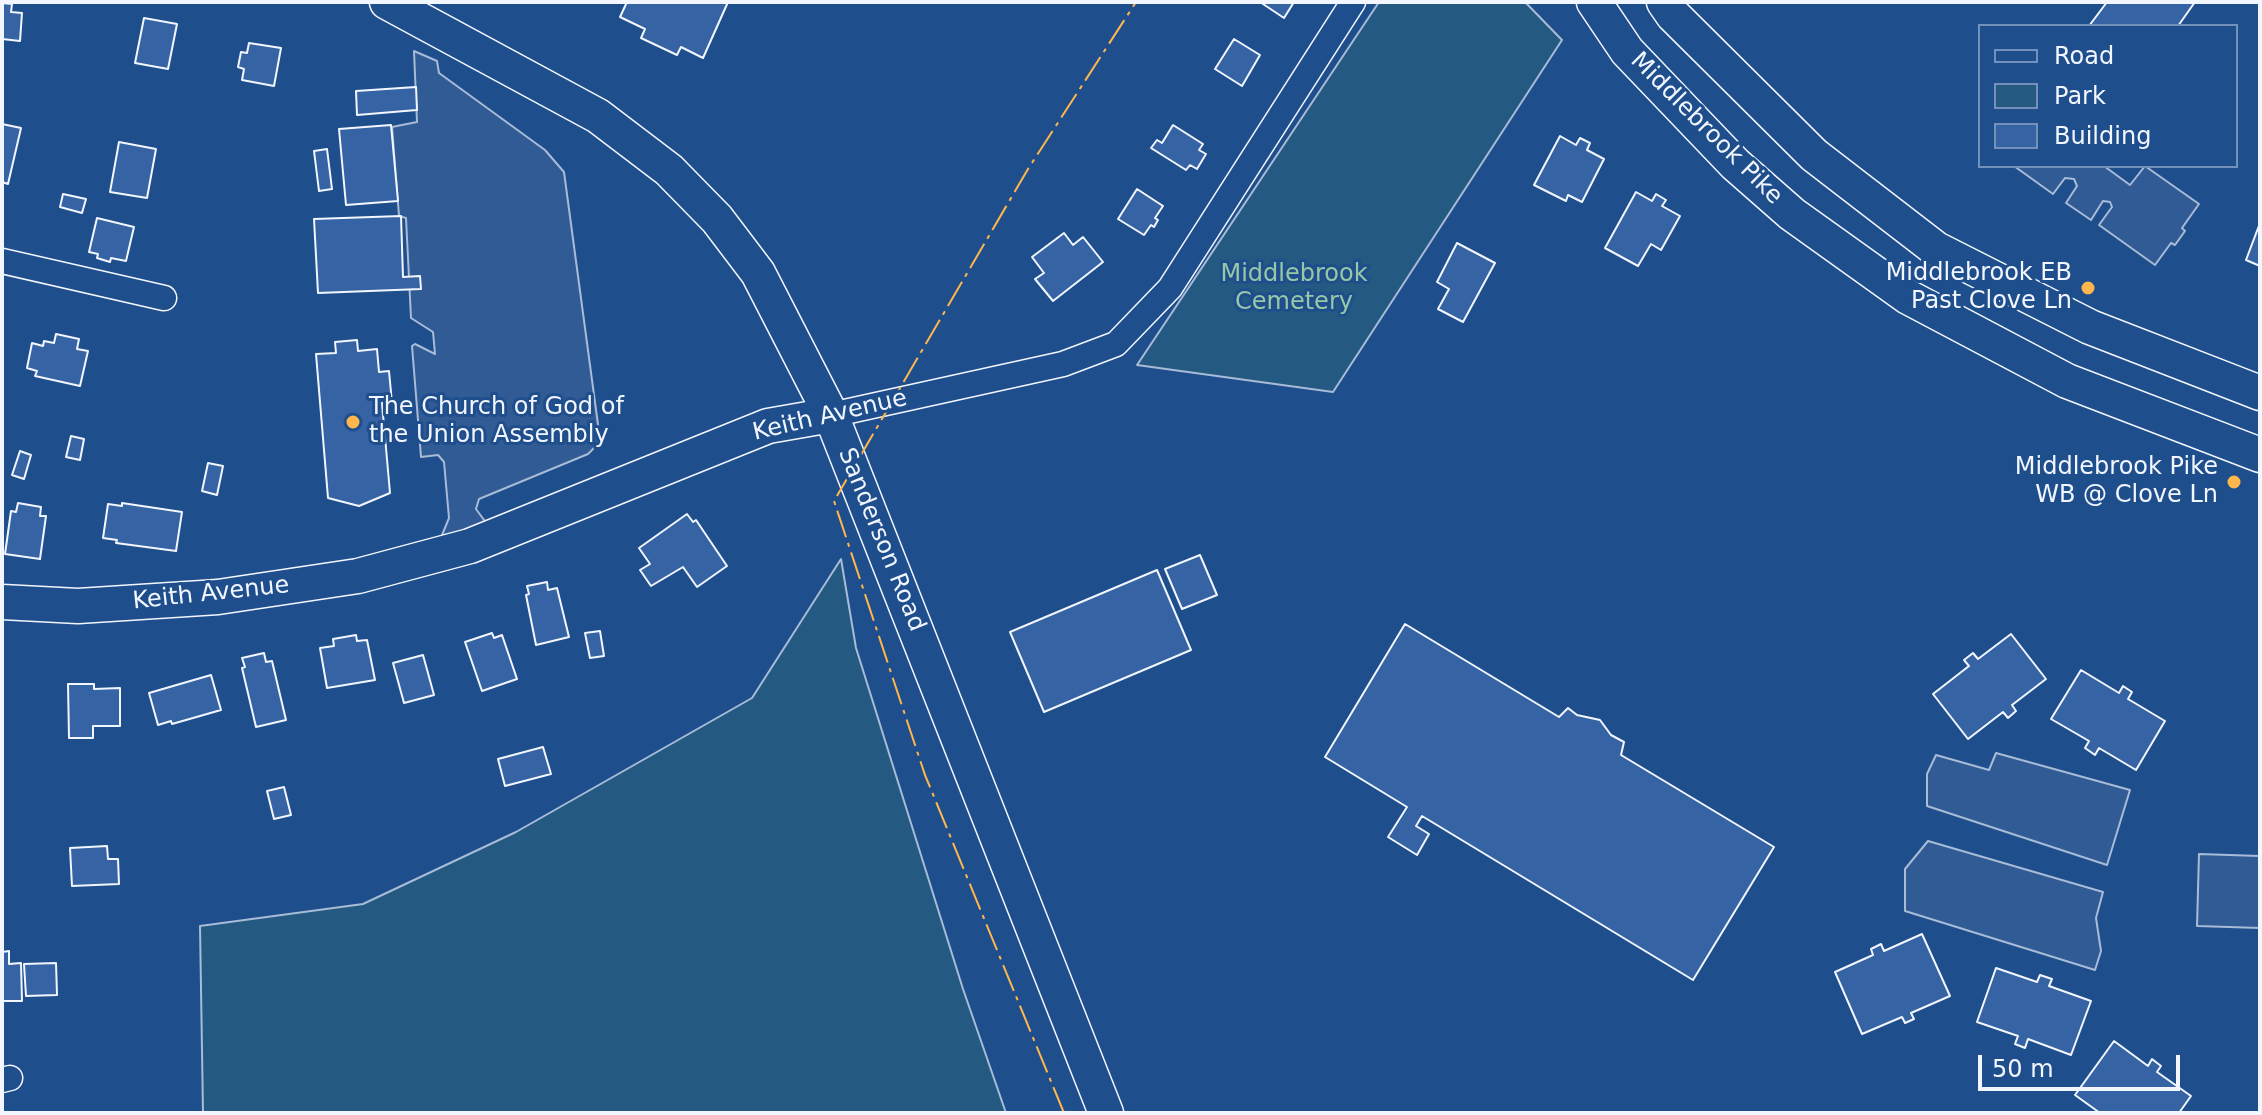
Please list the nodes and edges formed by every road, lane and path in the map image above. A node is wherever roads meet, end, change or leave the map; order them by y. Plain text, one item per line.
1 (387, 2) edge
2 (1353, 2) edge
3 (1594, 2) edge
4 (1664, 2) edge
5 (2, 261) edge
6 (164, 298) dead end
7 (2260, 393) edge
8 (831, 415) junction
9 (2260, 455) edge
10 (2, 602) edge
11 (1106, 1113) edge

1 - 8 street, Sanderson Road
2 - 8 street, Keith Avenue
3 - 9 street, Middlebrook Pike
4 - 7 street
5 - 6 street
8 - 10 street, Keith Avenue
8 - 11 street, Sanderson Road

